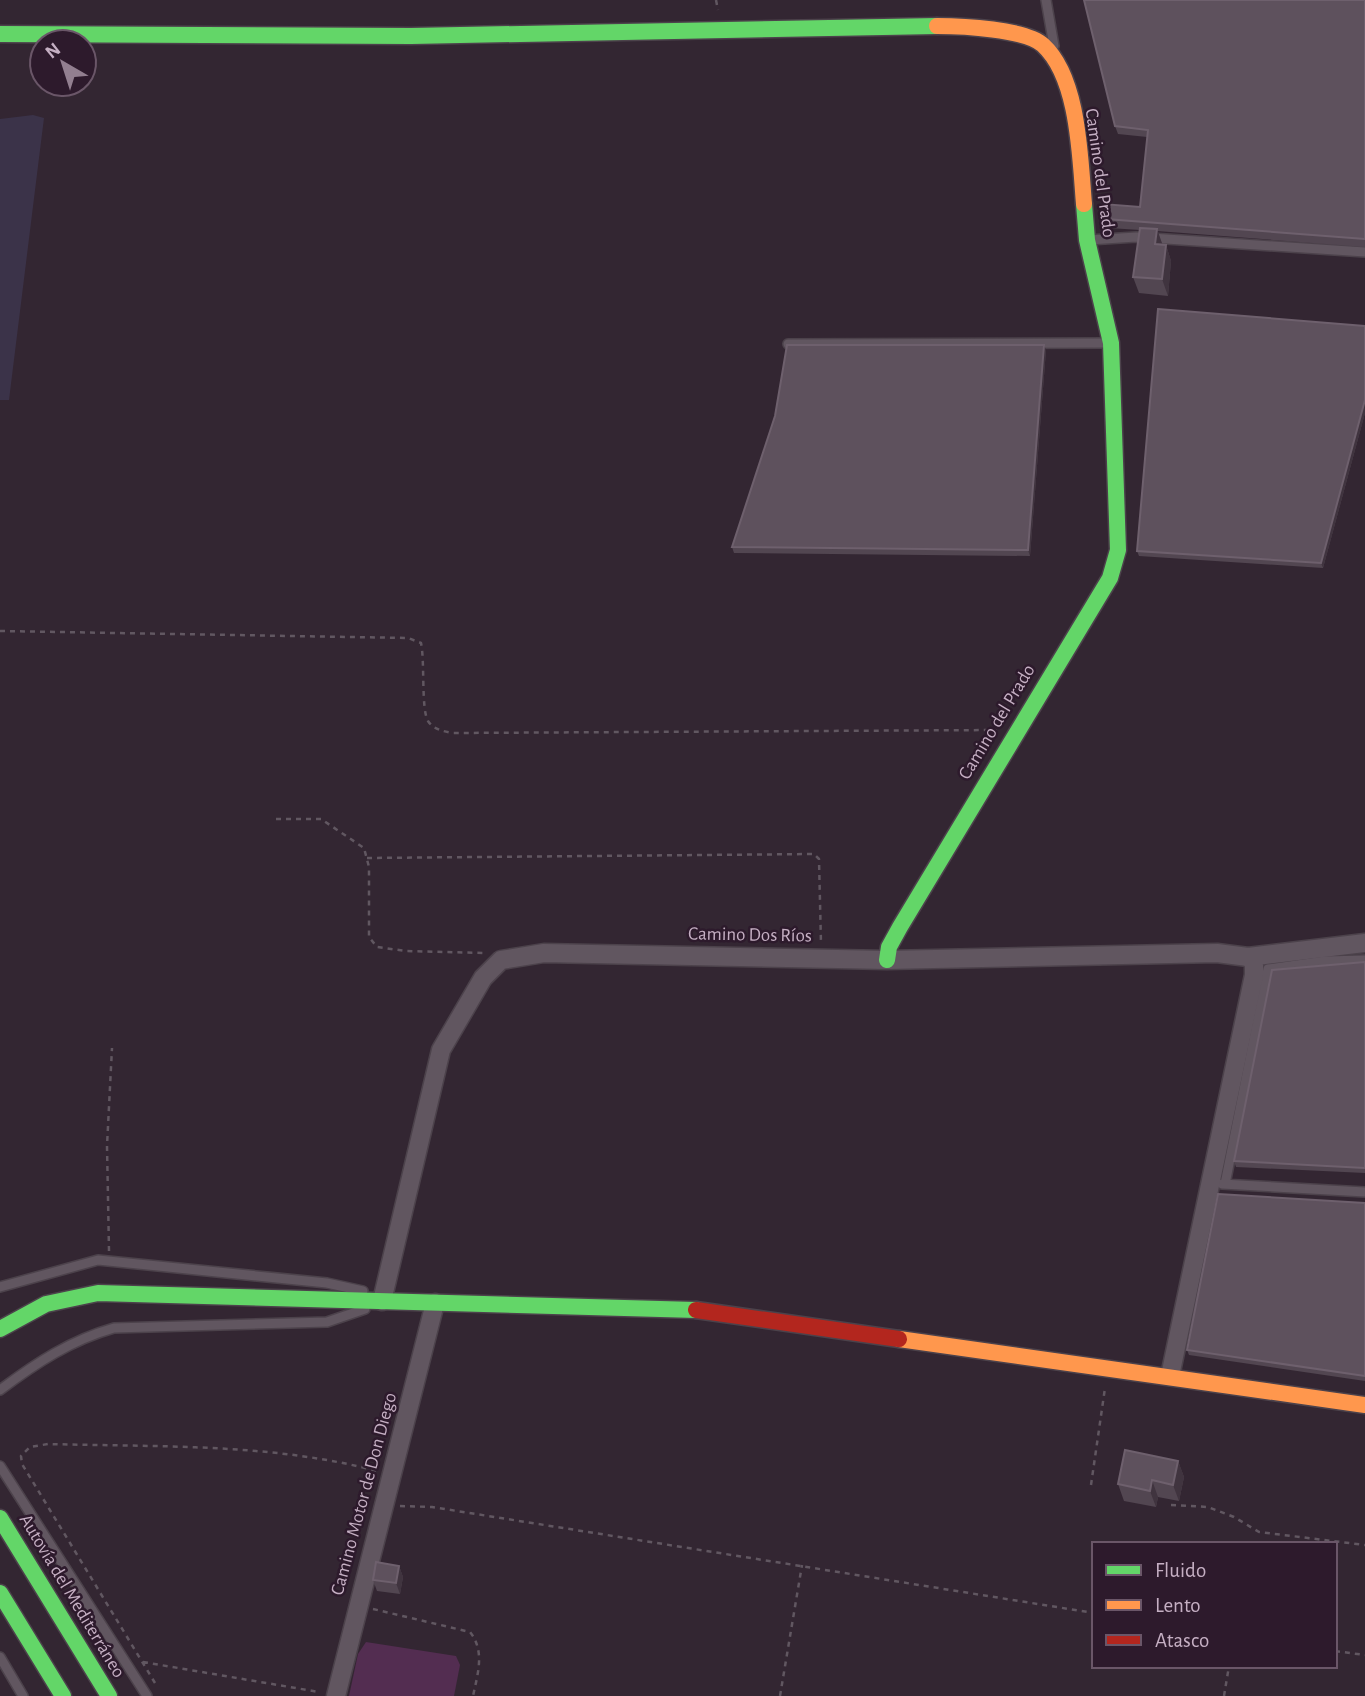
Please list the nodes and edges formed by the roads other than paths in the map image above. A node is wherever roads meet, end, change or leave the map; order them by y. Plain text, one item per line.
1 (1046, 0) edge
2 (0, 34) edge
3 (1056, 58) junction
4 (1087, 240) junction
5 (1365, 252) edge
6 (1111, 343) junction
7 (788, 344) edge
8 (1365, 943) edge
9 (1248, 957) junction
10 (887, 960) junction
11 (1365, 960) edge
12 (1217, 1183) junction
13 (1365, 1192) edge
14 (0, 1287) edge
15 (382, 1301) junction
16 (435, 1303) junction
17 (0, 1329) edge
18 (1170, 1376) junction
19 (0, 1390) edge
20 (1365, 1405) edge
21 (0, 1466) edge
22 (0, 1518) edge
23 (0, 1593) edge
24 (0, 1657) edge
25 (336, 1695) edge
26 (23, 1696) edge
27 (63, 1696) edge
28 (109, 1696) edge
29 (147, 1696) edge

1 - 3 lane
2 - 3 main road
3 - 4 main road, Camino del Prado
4 - 5 lane
4 - 6 main road, Camino del Prado
6 - 7 lane
6 - 10 main road, Camino del Prado
8 - 9 street, Camino Dos Ríos
9 - 10 street, Camino Dos Ríos
9 - 12 street
10 - 15 street, Camino Dos Ríos
11 - 12 lane
12 - 13 lane
12 - 18 street
14 - 15 lane
15 - 16 main road
15 - 17 main road
15 - 19 lane
16 - 18 main road
16 - 25 street, Camino Motor de Don Diego
18 - 20 main road
21 - 29 lane
22 - 28 main road, Autovía del Mediterráneo
23 - 27 main road
24 - 26 lane

